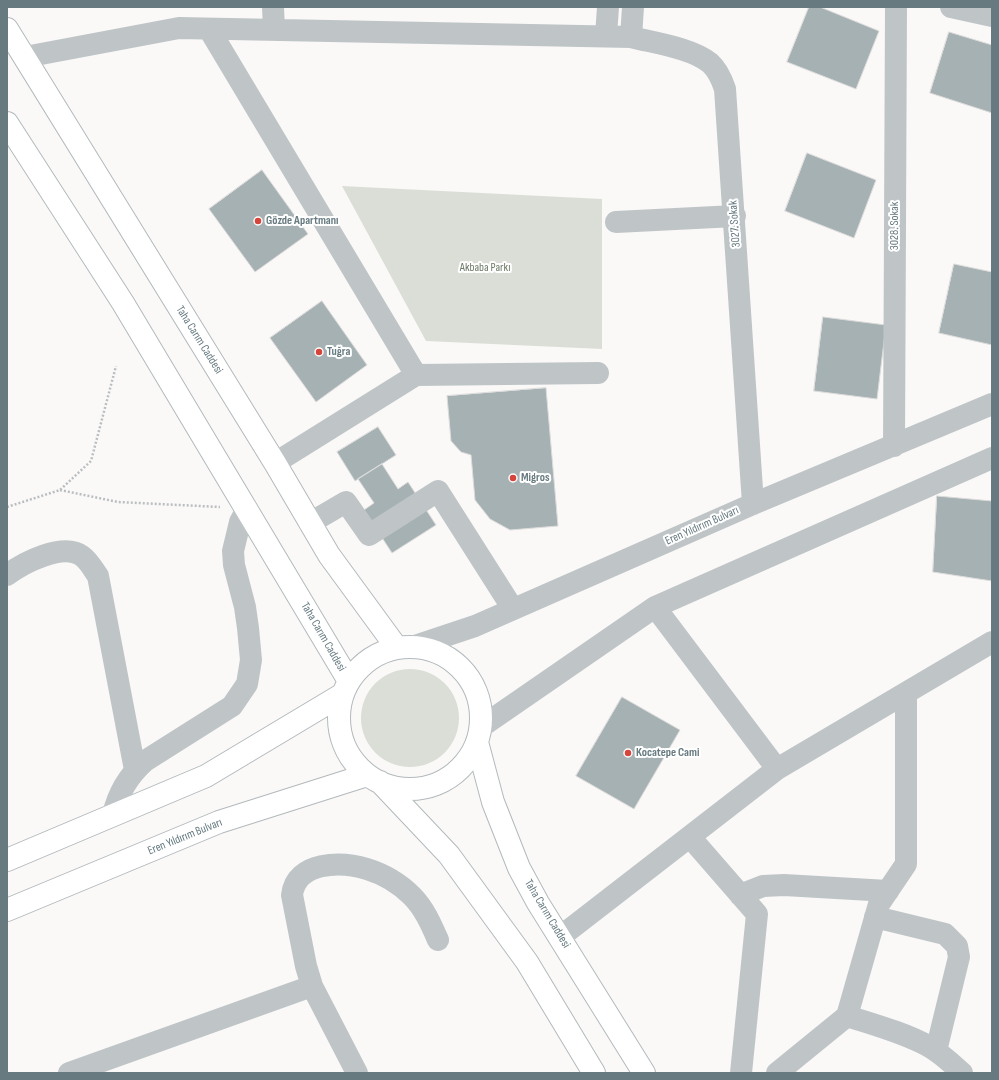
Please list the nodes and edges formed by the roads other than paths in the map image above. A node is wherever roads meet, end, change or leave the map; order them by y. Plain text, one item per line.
1 (273, 7) edge
2 (608, 7) edge
3 (633, 7) edge
4 (896, 7) edge
5 (950, 7) edge
6 (992, 16) edge
7 (7, 29) edge
8 (209, 29) junction
9 (274, 30) junction
10 (606, 36) junction
11 (631, 37) junction
12 (25, 57) junction
13 (7, 123) edge
14 (735, 216) junction
15 (616, 222) dead end
16 (598, 373) dead end
17 (416, 375) junction
18 (992, 404) edge
19 (894, 446) junction
20 (992, 458) edge
21 (275, 463) junction
22 (753, 504) junction
23 (246, 509) junction
24 (310, 523) junction
25 (7, 575) edge
26 (655, 607) junction
27 (513, 609) junction
28 (992, 642) edge
29 (404, 647) junction
30 (346, 688) junction
31 (906, 693) junction
32 (479, 735) junction
33 (777, 769) junction
34 (135, 770) junction
35 (373, 778) junction
36 (113, 815) junction
37 (690, 836) junction
38 (7, 860) edge
39 (888, 891) junction
40 (740, 895) junction
41 (7, 910) edge
42 (875, 917) junction
43 (560, 937) junction
44 (438, 940) dead end
45 (312, 986) junction
46 (847, 1016) junction
47 (936, 1051) junction
48 (69, 1073) edge
49 (357, 1073) edge
50 (594, 1073) edge
51 (644, 1073) edge
52 (741, 1073) edge
53 (777, 1073) edge
54 (962, 1073) edge

1 - 9 street
2 - 10 street
3 - 11 street
4 - 19 street, 3028. Sokak
5 - 6 street
7 - 12 main road, Taha Carım Caddesi
8 - 9 street, 3027. Sokak
8 - 12 street, 3027. Sokak
8 - 17 street
9 - 10 street, 3027. Sokak
10 - 11 street, 3027. Sokak
11 - 14 street, 3027. Sokak
12 - 21 main road, Taha Carım Caddesi
13 - 23 main road, Taha Carım Caddesi
14 - 15 street
14 - 22 street, 3027. Sokak
16 - 17 street
17 - 21 street
18 - 19 street, Eren Yıldırım Bulvarı
19 - 22 street, Eren Yıldırım Bulvarı
20 - 26 street
21 - 24 main road, Taha Carım Caddesi
22 - 27 street, Eren Yıldırım Bulvarı
23 - 30 main road, Taha Carım Caddesi
23 - 34 street
24 - 27 street
24 - 29 main road, Taha Carım Caddesi
25 - 34 street
26 - 32 street
26 - 33 street
27 - 29 street, Eren Yıldırım Bulvarı
28 - 31 street
29 - 30 main road
29 - 32 main road
30 - 35 main road
30 - 36 main road
31 - 33 street
31 - 39 street
32 - 35 main road
32 - 43 main road, Taha Carım Caddesi
33 - 37 street
34 - 36 street
35 - 41 main road, Eren Yıldırım Bulvarı
35 - 50 main road
36 - 38 main road
37 - 40 street
37 - 43 street
39 - 40 street
39 - 42 street
40 - 52 street
42 - 46 street
42 - 47 street
43 - 51 main road, Taha Carım Caddesi
44 - 45 street
45 - 48 street
45 - 49 street
46 - 47 street
46 - 53 street
47 - 54 street

